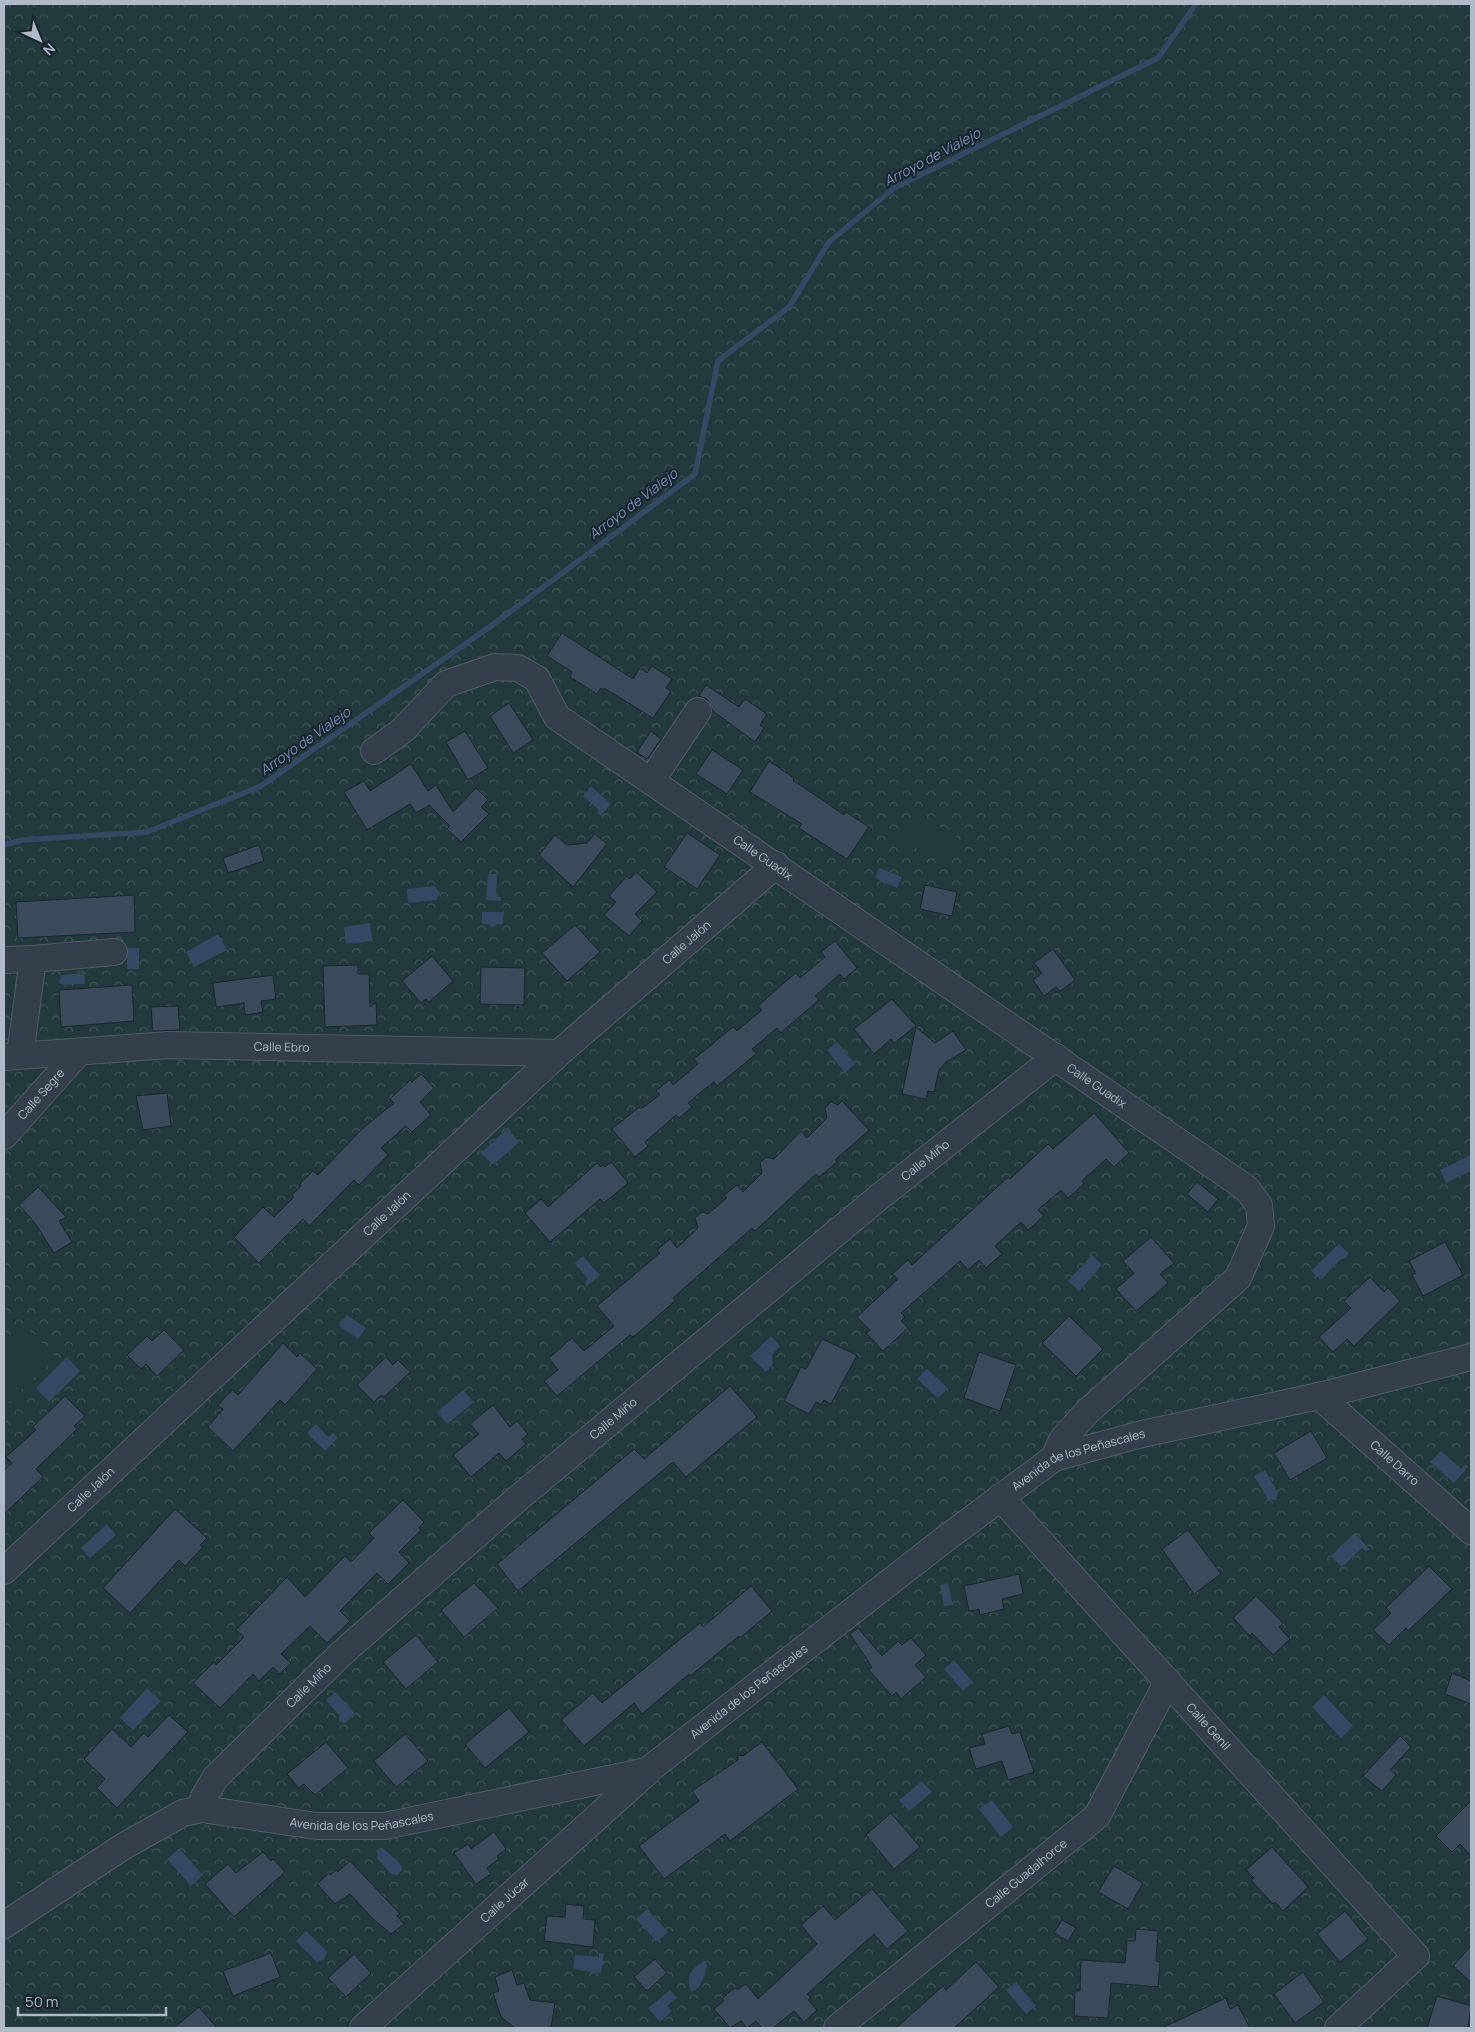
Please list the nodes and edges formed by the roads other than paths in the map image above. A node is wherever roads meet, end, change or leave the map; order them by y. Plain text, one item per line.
1 (698, 711) dead end
2 (374, 751) dead end
3 (651, 781) junction
4 (776, 865) junction
5 (114, 952) dead end
6 (33, 959) junction
7 (4, 960) edge
8 (79, 1052) junction
9 (559, 1053) junction
10 (12, 1056) edge
11 (1056, 1057) junction
12 (4, 1136) edge
13 (1471, 1357) edge
14 (1319, 1396) junction
15 (1054, 1458) junction
16 (1000, 1497) junction
17 (1471, 1531) edge
18 (4, 1571) edge
19 (1168, 1681) junction
20 (647, 1771) junction
21 (202, 1809) junction
22 (4, 1926) edge
23 (363, 2028) edge
24 (837, 2028) edge
25 (1338, 2028) edge

1 - 3 street
2 - 3 street, Calle Guadix
3 - 4 street, Calle Guadix
4 - 9 street, Calle Jalón
4 - 11 street, Calle Guadix
5 - 6 street
6 - 7 street
6 - 10 street
8 - 9 street, Calle Ebro
8 - 10 street, Calle Ebro
8 - 12 street, Calle Segre
9 - 18 street, Calle Jalón
11 - 15 street, Calle Guadix
11 - 21 street, Calle Miño
13 - 14 street, Avenida de los Peñascales
14 - 15 street, Avenida de los Peñascales
14 - 17 street, Calle Darro
15 - 16 street, Avenida de los Peñascales
16 - 19 street, Calle Genil
16 - 20 street, Avenida de los Peñascales
19 - 24 street, Calle Guadalhorce
19 - 25 street, Calle Genil
20 - 21 street, Avenida de los Peñascales
20 - 23 street, Calle Júcar
21 - 22 street, Avenida de los Peñascales

